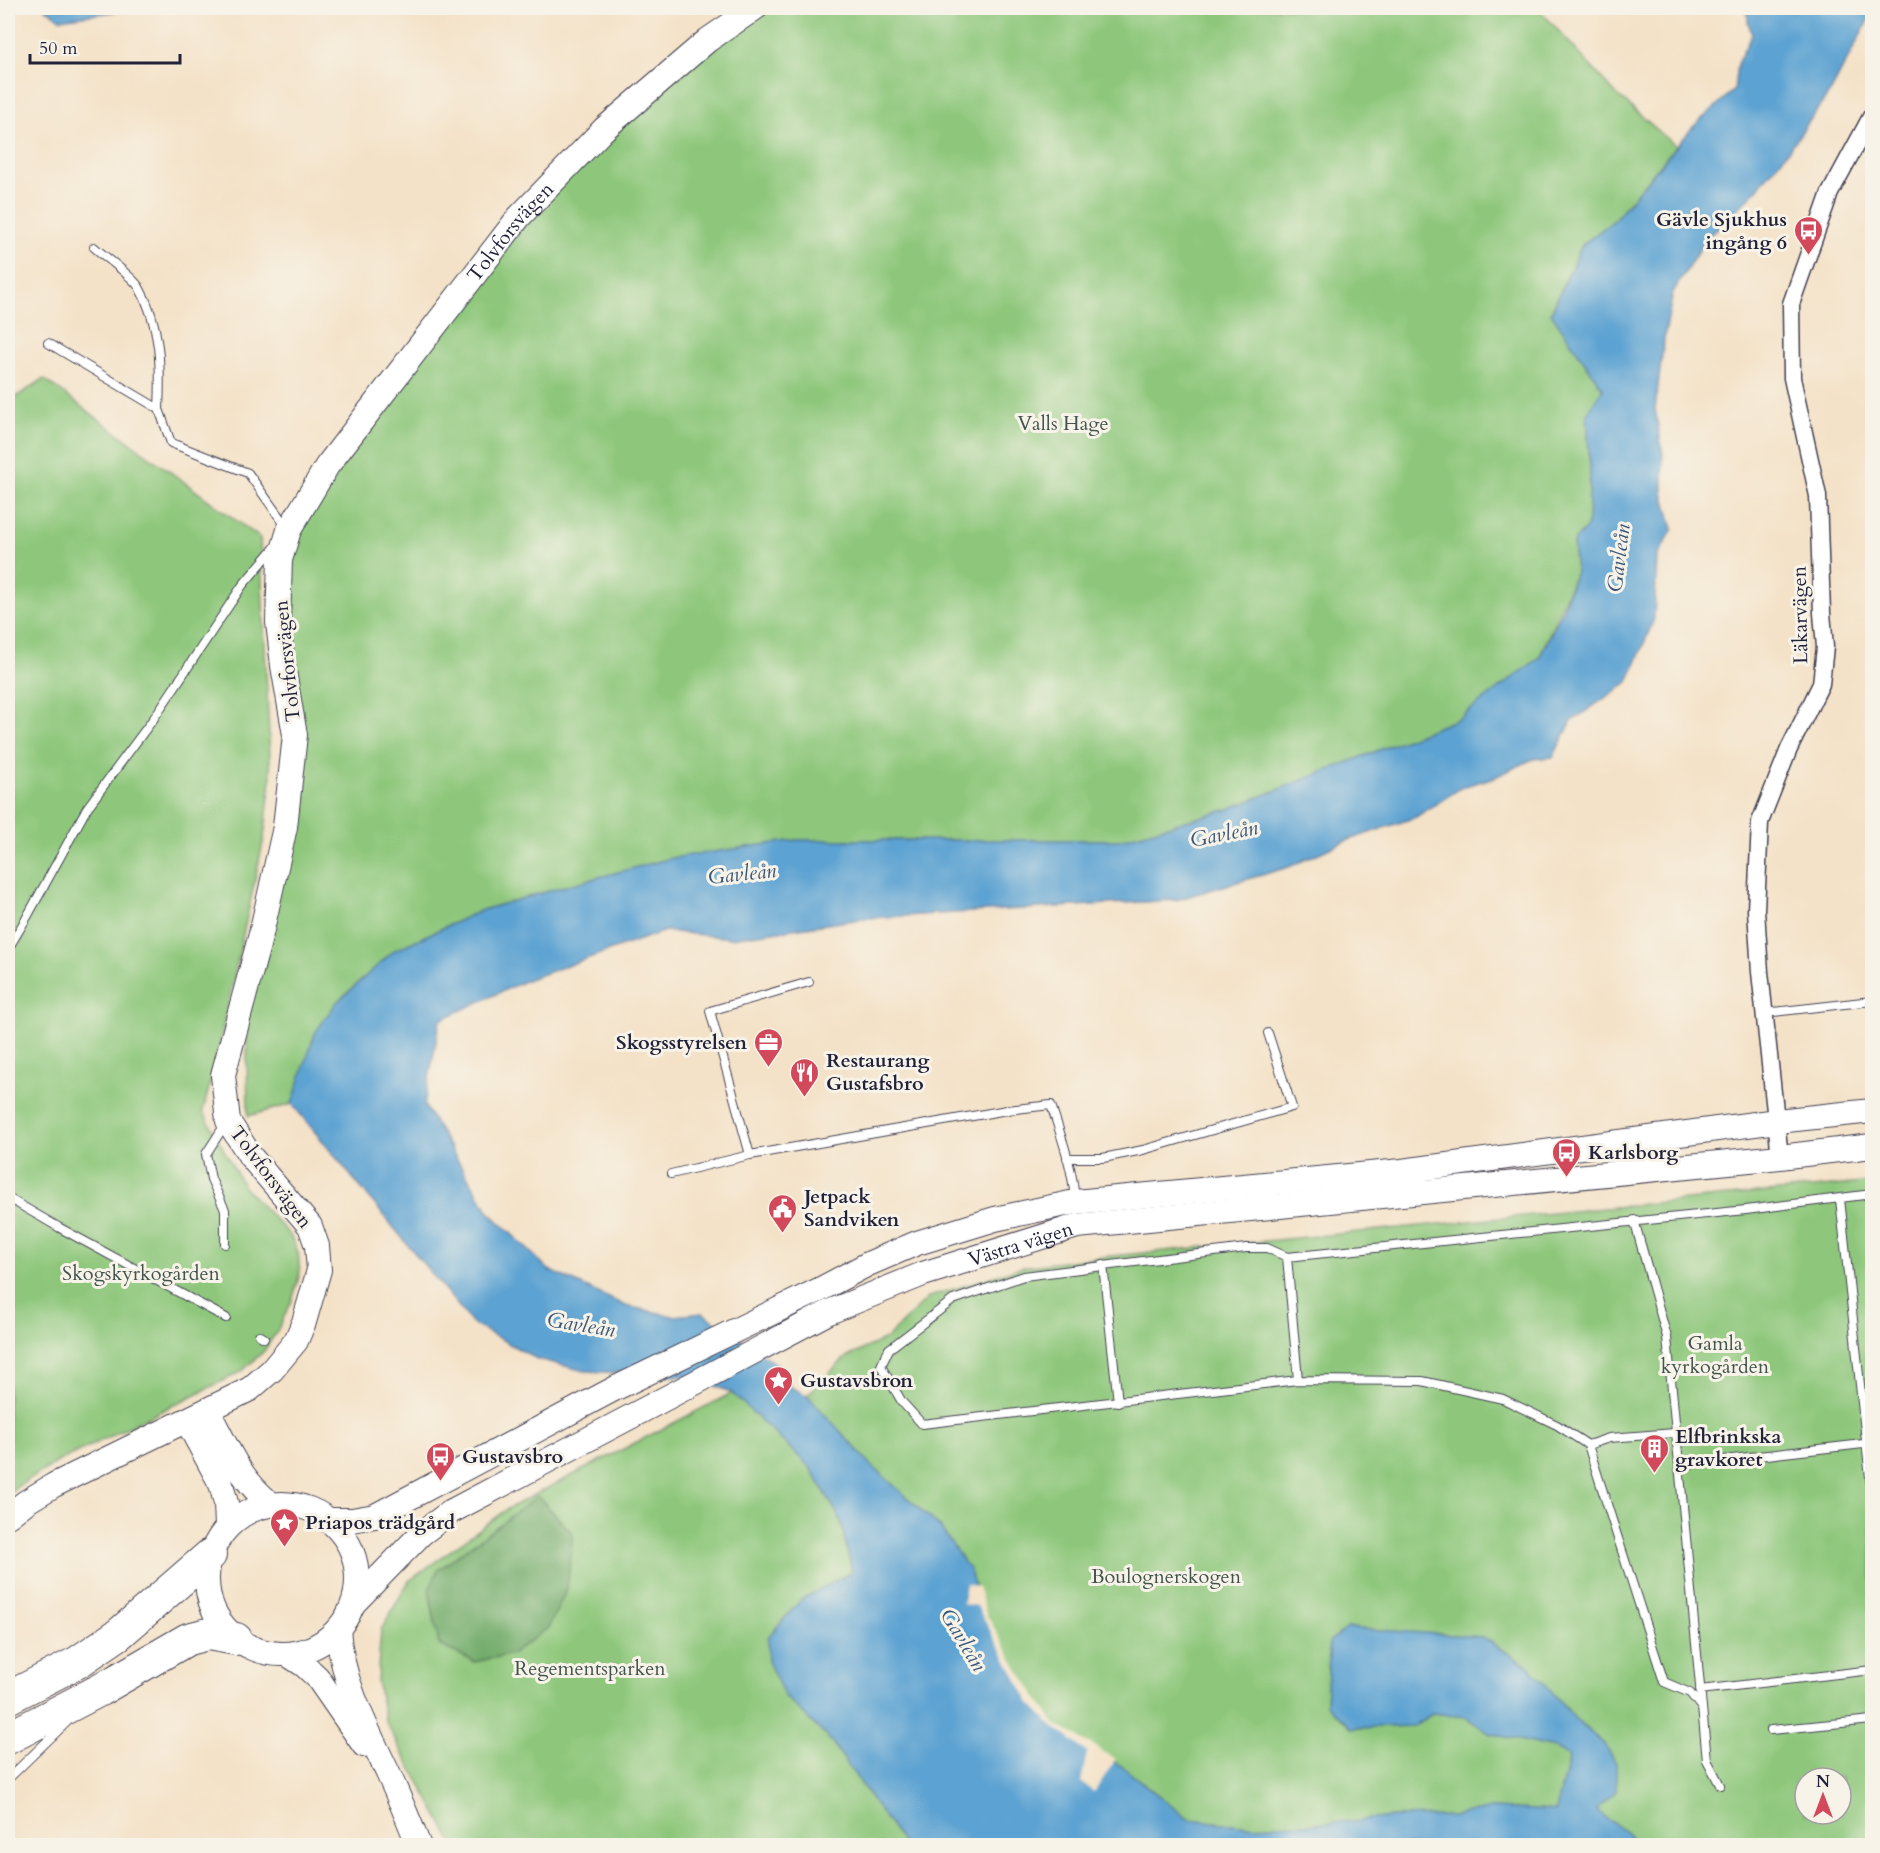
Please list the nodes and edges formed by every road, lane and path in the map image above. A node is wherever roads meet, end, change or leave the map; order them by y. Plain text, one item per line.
1 (755, 8) edge
2 (1872, 115) edge
3 (94, 247) dead end
4 (48, 344) dead end
5 (159, 409) junction
6 (289, 530) junction
7 (8, 949) edge
8 (809, 982) dead end
9 (1872, 1001) edge
10 (1765, 1014) junction
11 (1268, 1033) dead end
12 (1872, 1111) edge
13 (228, 1120) junction
14 (1777, 1121) junction
15 (1872, 1146) edge
16 (750, 1155) junction
17 (1780, 1157) junction
18 (1067, 1158) junction
19 (671, 1174) dead end
20 (1872, 1194) edge
21 (8, 1198) edge
22 (1840, 1199) junction
23 (1076, 1214) junction
24 (1634, 1220) junction
25 (225, 1244) dead end
26 (1287, 1257) junction
27 (1103, 1264) junction
28 (226, 1318) dead end
29 (1298, 1380) junction
30 (1118, 1402) junction
31 (198, 1417) junction
32 (1675, 1433) junction
33 (1869, 1443) edge
34 (1588, 1445) junction
35 (1679, 1465) junction
36 (1872, 1496) edge
37 (271, 1504) junction
38 (8, 1516) edge
39 (329, 1520) junction
40 (227, 1526) junction
41 (210, 1555) junction
42 (353, 1604) junction
43 (338, 1629) junction
44 (236, 1638) junction
45 (287, 1654) junction
46 (1872, 1670) edge
47 (100, 1690) junction
48 (1700, 1690) junction
49 (8, 1698) edge
50 (1701, 1707) junction
51 (1872, 1720) edge
52 (1771, 1730) dead end
53 (8, 1738) edge
54 (390, 1778) junction
55 (8, 1779) edge
56 (1720, 1785) dead end
57 (419, 1845) edge

1 - 6 main road, Tolvforsvägen
2 - 10 street, Läkarvägen
3 - 5 lane
4 - 5 lane
5 - 6 lane
6 - 7 lane
6 - 13 main road, Tolvforsvägen
8 - 16 lane
9 - 10 lane
10 - 14 street, Läkarvägen
11 - 18 lane
12 - 14 main road, Västra vägen
13 - 25 lane
13 - 31 main road, Tolvforsvägen
14 - 17 street
14 - 23 main road, Västra vägen
15 - 17 main road, Västra vägen
16 - 18 lane
16 - 19 lane
17 - 23 main road, Västra vägen
18 - 23 lane
20 - 22 lane
21 - 28 lane
22 - 24 lane
22 - 33 lane
23 - 39 main road, Västra vägen
23 - 42 main road, Västra vägen
24 - 26 lane
24 - 32 lane
26 - 27 lane
26 - 29 lane
27 - 30 lane
27 - 30 lane
29 - 30 lane
29 - 34 lane
31 - 37 main road
31 - 38 main road, Tolvforsvägen
31 - 40 main road
32 - 34 lane
32 - 35 lane
33 - 35 lane
33 - 36 lane
34 - 50 lane
35 - 48 lane
37 - 39 main road
37 - 40 main road
39 - 42 main road
40 - 41 main road
41 - 44 main road
41 - 49 highway
42 - 43 main road
43 - 45 main road
43 - 54 main road
44 - 45 main road
44 - 47 highway
45 - 54 main road
46 - 48 lane
47 - 53 highway
47 - 55 lane
48 - 50 lane
50 - 56 lane
51 - 52 lane
54 - 57 main road

